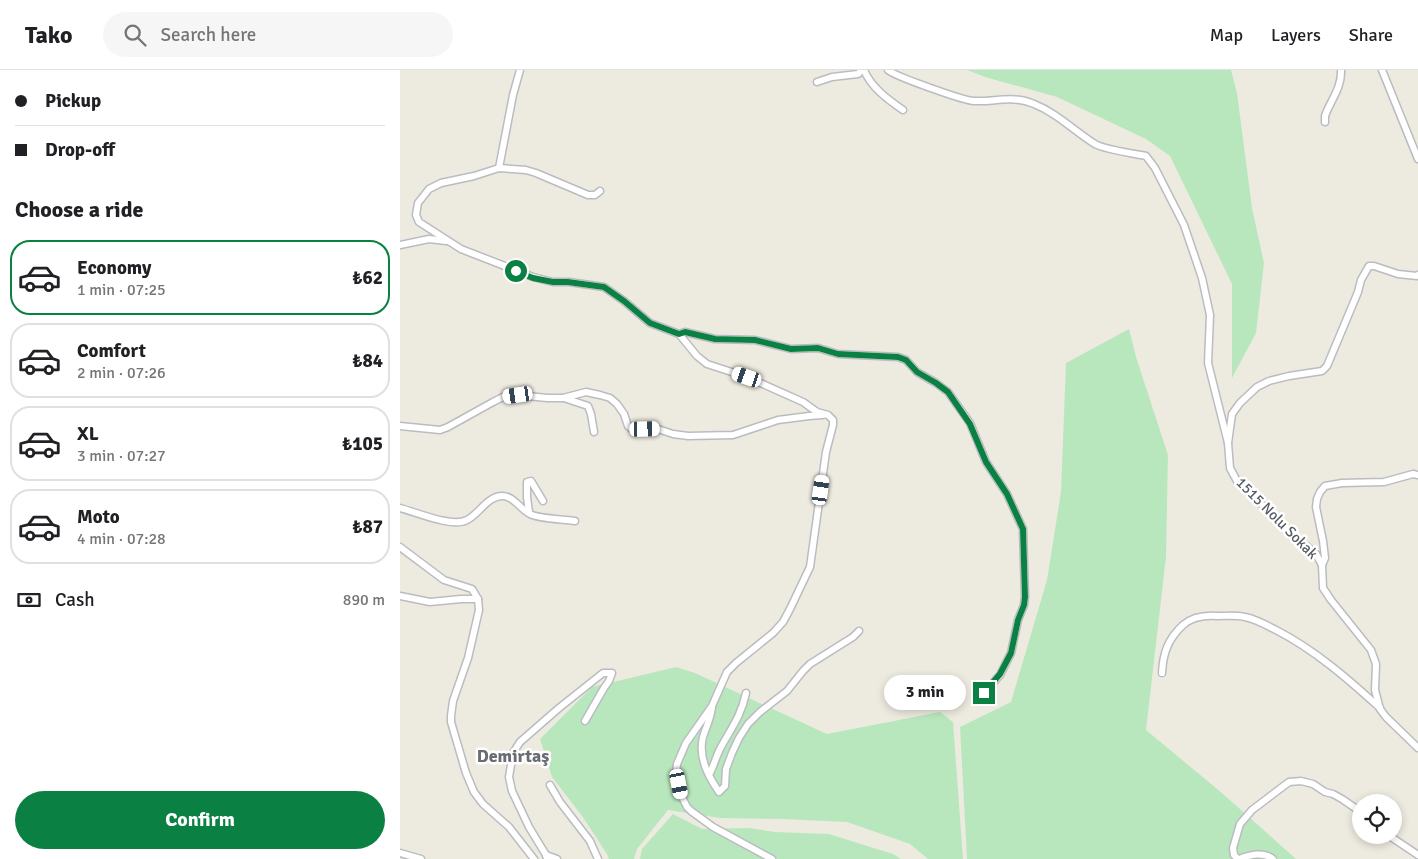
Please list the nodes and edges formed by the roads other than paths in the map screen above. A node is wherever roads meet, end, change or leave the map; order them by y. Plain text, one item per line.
1 (520, 70) edge
2 (863, 70) edge
3 (888, 70) edge
4 (1341, 70) edge
5 (1382, 70) edge
6 (817, 82) dead end
7 (903, 110) dead end
8 (1325, 122) dead end
9 (1418, 159) edge
10 (499, 168) junction
11 (600, 191) dead end
12 (450, 242) junction
13 (400, 245) edge
14 (1418, 275) edge
15 (679, 334) junction
16 (563, 398) junction
17 (828, 415) junction
18 (400, 426) edge
19 (594, 432) dead end
20 (1228, 442) junction
21 (1418, 475) edge
22 (543, 501) dead end
23 (400, 508) edge
24 (529, 514) junction
25 (575, 521) dead end
26 (400, 547) edge
27 (1322, 565) junction
28 (400, 596) edge
29 (478, 599) junction
30 (860, 631) dead end
31 (1162, 672) dead end
32 (746, 693) dead end
33 (984, 693) dead end
34 (712, 706) junction
35 (1380, 709) junction
36 (585, 721) dead end
37 (1418, 748) edge
38 (709, 776) junction
39 (550, 785) dead end
40 (1352, 805) edge
41 (1402, 844) edge
42 (400, 853) edge
43 (1418, 855) edge
44 (547, 857) edge
45 (421, 859) edge
46 (534, 859) edge
47 (557, 859) edge
48 (598, 859) edge
49 (772, 859) edge
50 (1239, 859) edge
51 (1273, 859) edge

1 - 10 street
2 - 6 street
2 - 7 street
3 - 20 street
4 - 8 street
5 - 9 street
10 - 11 street
10 - 12 street
12 - 13 street
12 - 15 street
14 - 20 street, 1515 Nolu Sokak
15 - 17 street
15 - 33 street
16 - 17 street
16 - 18 street
16 - 19 street
17 - 34 street
20 - 27 street, 1515 Nolu Sokak
21 - 27 street
22 - 24 street
23 - 24 street
24 - 25 street
26 - 29 street
27 - 35 street
28 - 29 street
29 - 46 street
30 - 38 street
31 - 35 street
32 - 38 street
34 - 38 street
34 - 49 street
35 - 37 street
36 - 44 street
39 - 48 street
40 - 50 street
41 - 43 street
42 - 45 street
44 - 47 street
50 - 51 street

